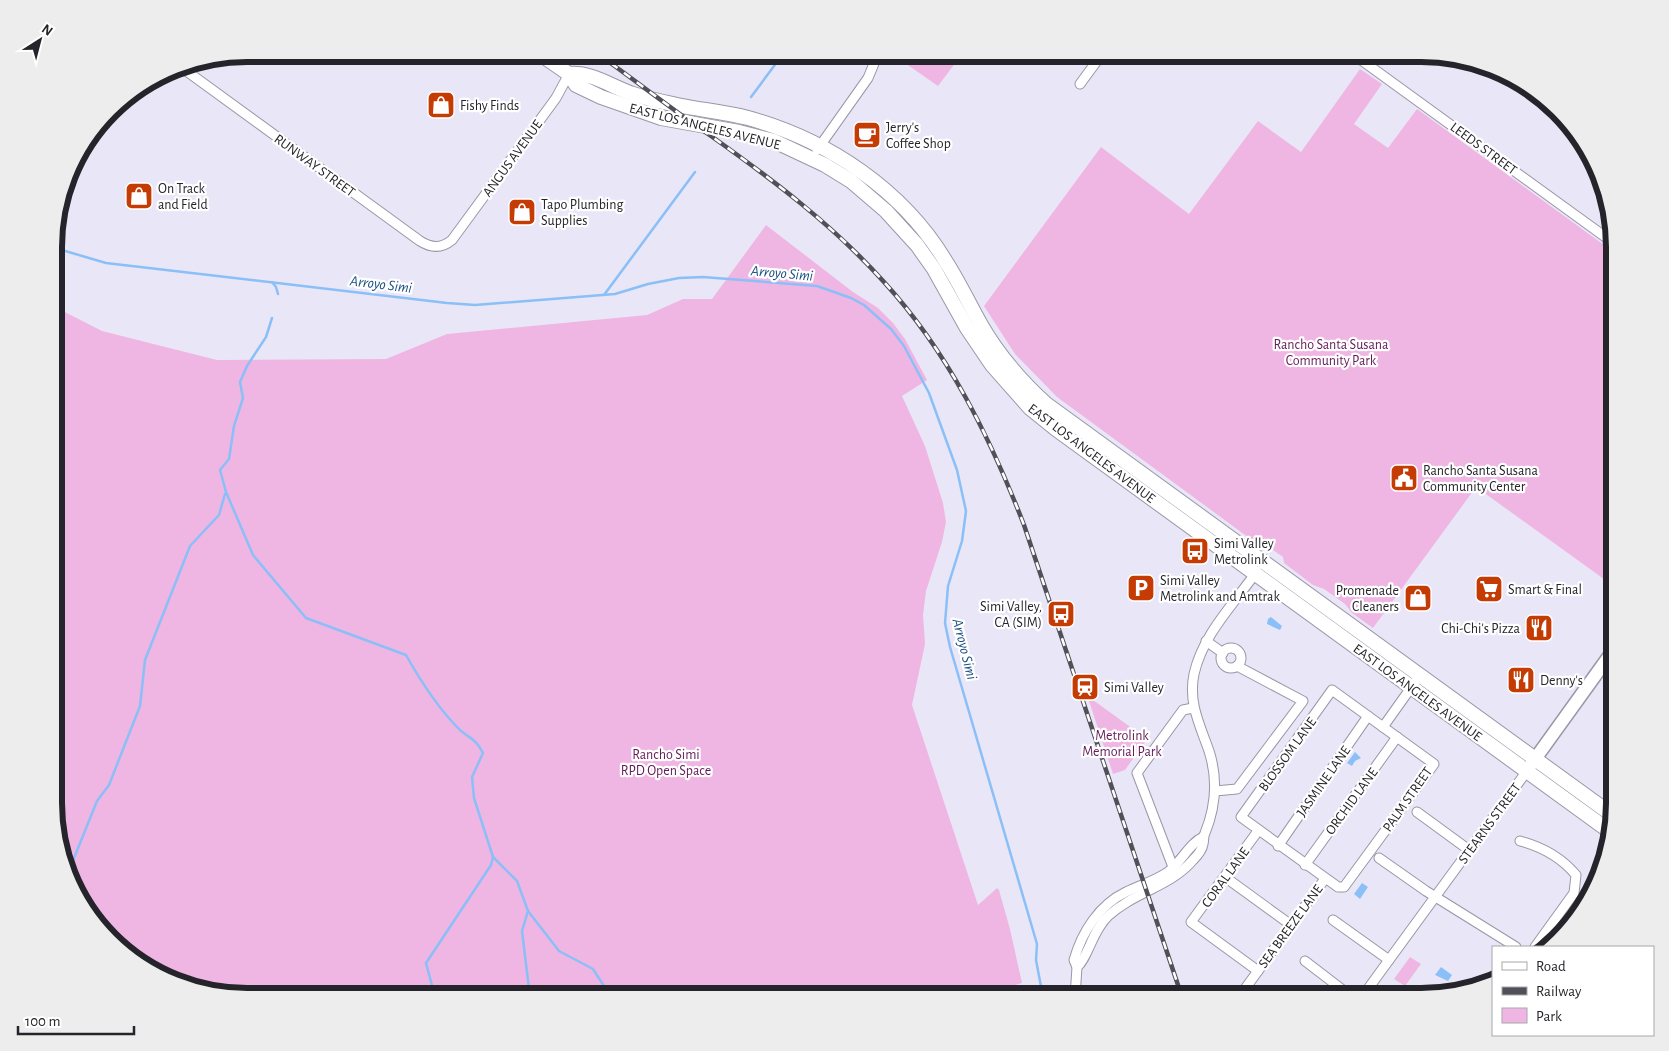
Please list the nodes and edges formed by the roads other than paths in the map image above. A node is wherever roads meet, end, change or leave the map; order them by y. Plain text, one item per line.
1 (552, 62) edge
2 (875, 62) edge
3 (1096, 62) edge
4 (1364, 62) edge
5 (187, 72) edge
6 (569, 74) junction
7 (1080, 84) dead end
8 (820, 145) junction
9 (813, 159) junction
10 (1606, 237) edge
11 (452, 240) joint
12 (1260, 568) junction
13 (1206, 641) junction
14 (1223, 653) junction
15 (1606, 661) edge
16 (1237, 666) junction
17 (1416, 681) junction
18 (1332, 690) joint
19 (1193, 708) junction
20 (1368, 716) junction
21 (1383, 727) junction
22 (1397, 737) junction
23 (1531, 765) junction
24 (1215, 791) junction
25 (1606, 811) edge
26 (1417, 812) dead end
27 (1605, 827) edge
28 (1258, 831) junction
29 (1203, 837) junction
30 (1520, 842) dead end
31 (1278, 846) junction
32 (1468, 850) junction
33 (1379, 858) dead end
34 (1305, 865) junction
35 (1173, 868) junction
36 (1225, 877) junction
37 (1324, 880) junction
38 (1435, 896) junction
39 (1333, 920) dead end
40 (1291, 925) junction
41 (1514, 946) edge
42 (1536, 946) edge
43 (1389, 960) junction
44 (1305, 961) dead end
45 (1077, 967) junction
46 (1258, 971) junction
47 (1076, 988) edge
48 (1246, 988) edge
49 (1340, 988) edge
50 (1369, 988) edge

1 - 6 main road, EAST LOS ANGELES AVENUE
2 - 8 street
3 - 7 street
4 - 10 street, LEEDS STREET
5 - 11 street, RUNWAY STREET
6 - 8 main road, EAST LOS ANGELES AVENUE
6 - 9 main road, EAST LOS ANGELES AVENUE
6 - 11 street, ANGUS AVENUE
8 - 9 street
8 - 12 main road, EAST LOS ANGELES AVENUE
9 - 12 main road, EAST LOS ANGELES AVENUE
12 - 13 street
12 - 17 main road, EAST LOS ANGELES AVENUE
13 - 14 street
13 - 19 street
14 - 16 street
14 - 16 street
15 - 23 main road, STEARNS STREET
16 - 24 street
17 - 21 street
17 - 23 main road, EAST LOS ANGELES AVENUE
18 - 20 street, PALM STREET
18 - 28 street, BLOSSOM LANE
19 - 24 street
19 - 35 street
20 - 21 street, PALM STREET
20 - 31 street, JASMINE LANE
21 - 22 street, PALM STREET
22 - 34 street, ORCHID LANE
22 - 37 street, PALM STREET
23 - 25 main road, EAST LOS ANGELES AVENUE
23 - 27 main road, EAST LOS ANGELES AVENUE
23 - 32 street, STEARNS STREET
24 - 29 street
26 - 32 street
28 - 31 street
28 - 36 street, CORAL LANE
29 - 35 street
29 - 45 street
30 - 42 street
31 - 34 street
32 - 38 street, STEARNS STREET
33 - 38 street
34 - 37 street
35 - 45 street
36 - 40 street
36 - 46 street, CORAL LANE
37 - 40 street, SEA BREEZE LANE
38 - 41 street
38 - 43 street, STEARNS STREET
39 - 43 street
40 - 46 street, SEA BREEZE LANE
43 - 50 street, STEARNS STREET
44 - 49 street
45 - 47 street
46 - 48 street, SEA BREEZE LANE

